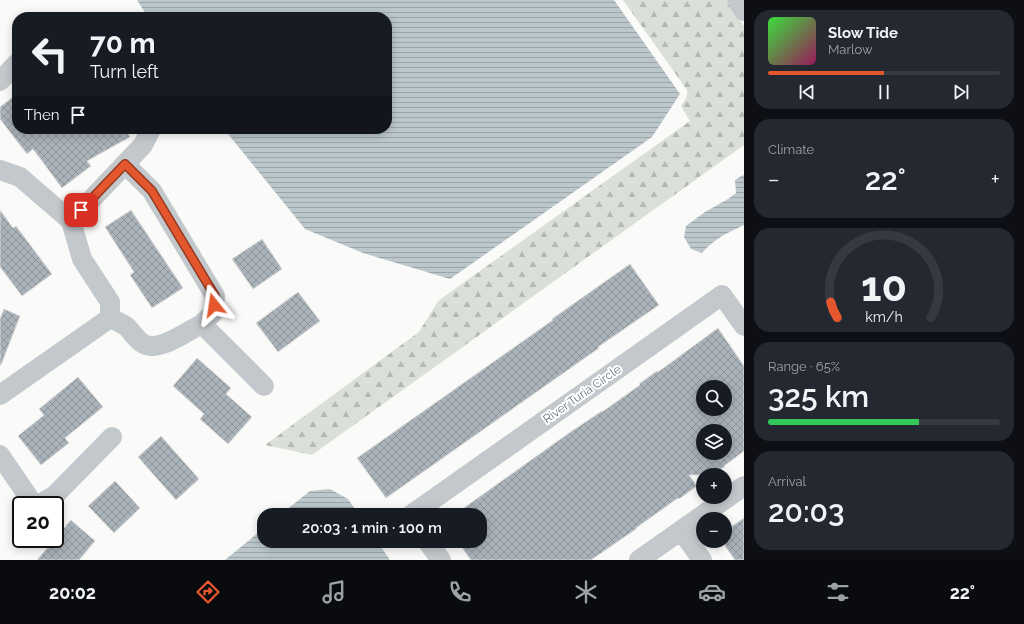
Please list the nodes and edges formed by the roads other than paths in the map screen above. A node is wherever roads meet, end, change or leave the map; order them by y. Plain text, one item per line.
1 (737, 0) edge
2 (744, 11) edge
3 (12, 68) edge
4 (0, 81) edge
5 (148, 134) edge
6 (125, 164) junction
7 (0, 170) edge
8 (70, 221) junction
9 (110, 318) junction
10 (202, 324) junction
11 (744, 326) edge
12 (264, 386) dead end
13 (0, 395) edge
14 (112, 437) dead end
15 (0, 455) edge
16 (744, 486) edge
17 (28, 496) edge
18 (53, 496) edge
19 (421, 508) edge
20 (681, 530) junction
21 (433, 548) edge
22 (441, 560) edge
23 (639, 560) edge
24 (702, 560) edge

1 - 2 street
3 - 4 street
5 - 6 street
6 - 8 street
6 - 10 street
7 - 8 street
8 - 9 street
9 - 10 street
9 - 13 street
10 - 12 street
11 - 19 street, River Turia Circle
14 - 18 street
15 - 17 street
16 - 20 street
20 - 23 street
20 - 24 street
21 - 22 street

